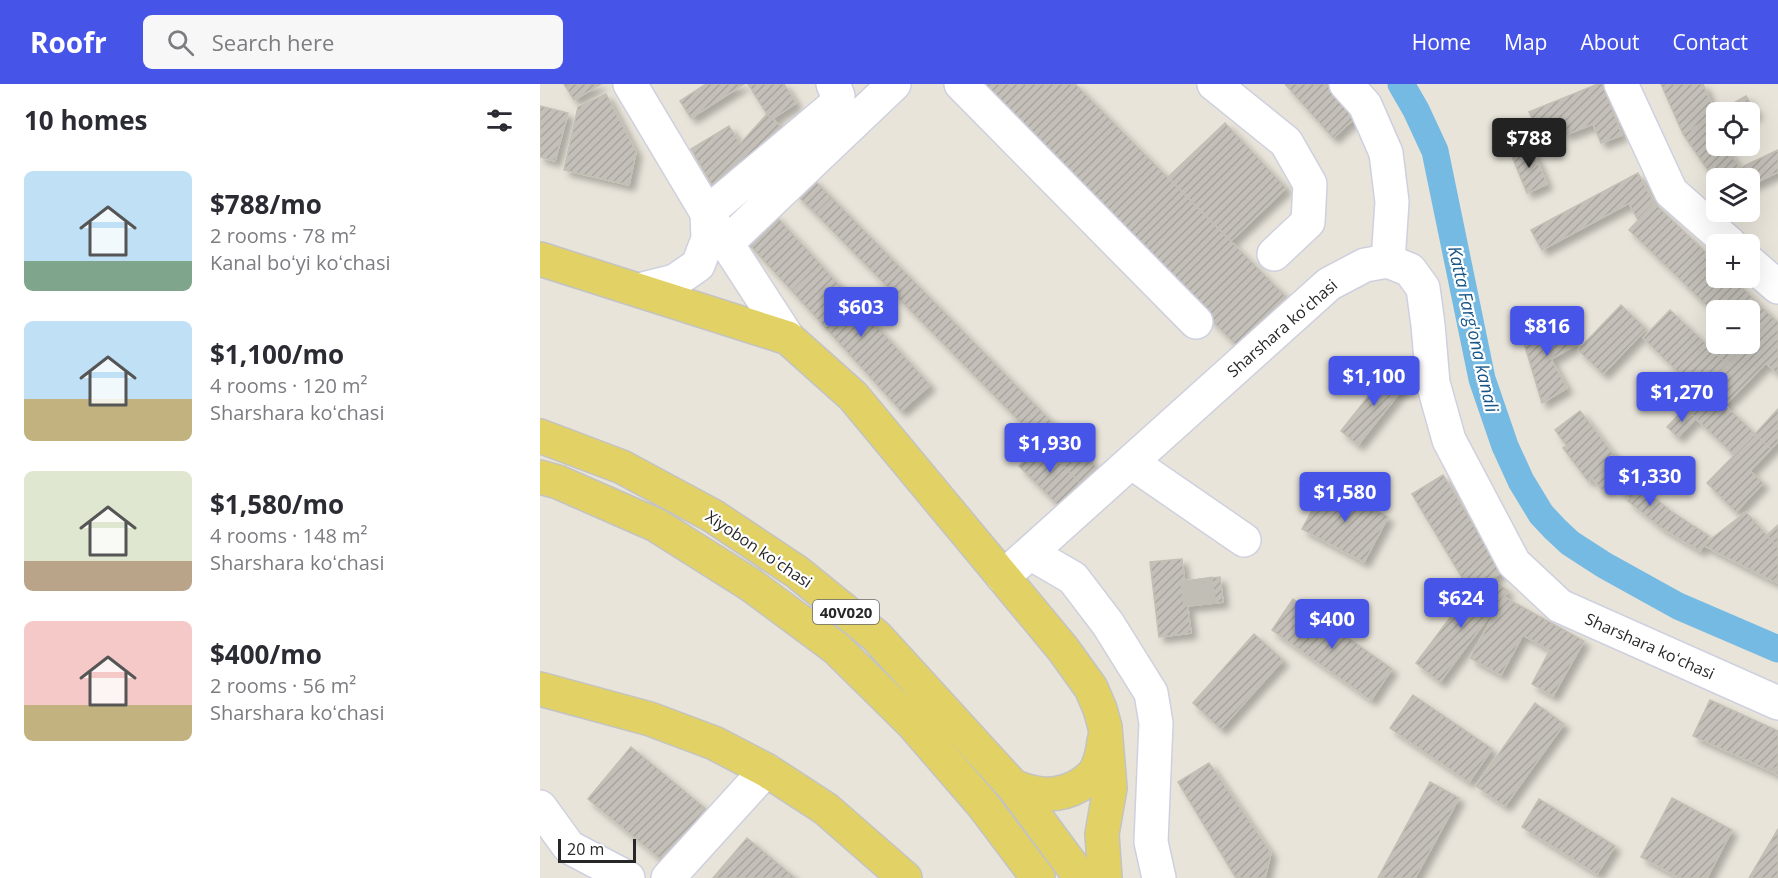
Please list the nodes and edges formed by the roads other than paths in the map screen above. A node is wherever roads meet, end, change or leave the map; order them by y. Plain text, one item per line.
1 (630, 84) edge
2 (832, 84) edge
3 (894, 84) edge
4 (961, 84) edge
5 (1214, 84) edge
6 (1346, 84) edge
7 (1621, 84) edge
8 (707, 213) junction
9 (1719, 234) edge
10 (727, 243) junction
11 (1274, 254) dead end
12 (540, 259) edge
13 (1388, 261) junction
14 (1760, 272) edge
15 (1778, 288) edge
16 (639, 290) junction
17 (1196, 322) dead end
18 (788, 338) junction
19 (540, 436) edge
20 (1131, 462) junction
21 (540, 477) edge
22 (1244, 540) dead end
23 (1030, 553) junction
24 (1003, 577) junction
25 (540, 689) edge
26 (1778, 703) edge
27 (1105, 727) junction
28 (766, 770) junction
29 (1013, 786) junction
30 (540, 807) edge
31 (1031, 872) edge
32 (628, 878) edge
33 (668, 878) edge
34 (905, 878) edge
35 (1080, 878) edge
36 (1105, 878) edge
37 (1159, 878) edge

1 - 8 street
2 - 8 street
3 - 10 street
4 - 17 street
5 - 11 street
6 - 13 street
7 - 9 street
8 - 10 street
8 - 16 street
10 - 18 street
12 - 16 main road
13 - 20 street, Sharshara koʻchasi
13 - 26 street, Sharshara koʻchasi
14 - 15 street
16 - 18 main road
18 - 24 main road
19 - 29 main road, Xiyobon koʻchasi / 40V020
20 - 22 street
20 - 23 street, Sharshara koʻchasi
21 - 31 main road, 40V020
23 - 24 street, Sharshara koʻchasi
23 - 37 street
24 - 27 main road
25 - 28 main road
27 - 29 main road
27 - 36 main road
28 - 33 street
28 - 34 main road
29 - 35 main road, Xiyobon koʻchasi / 40V020
30 - 32 street

